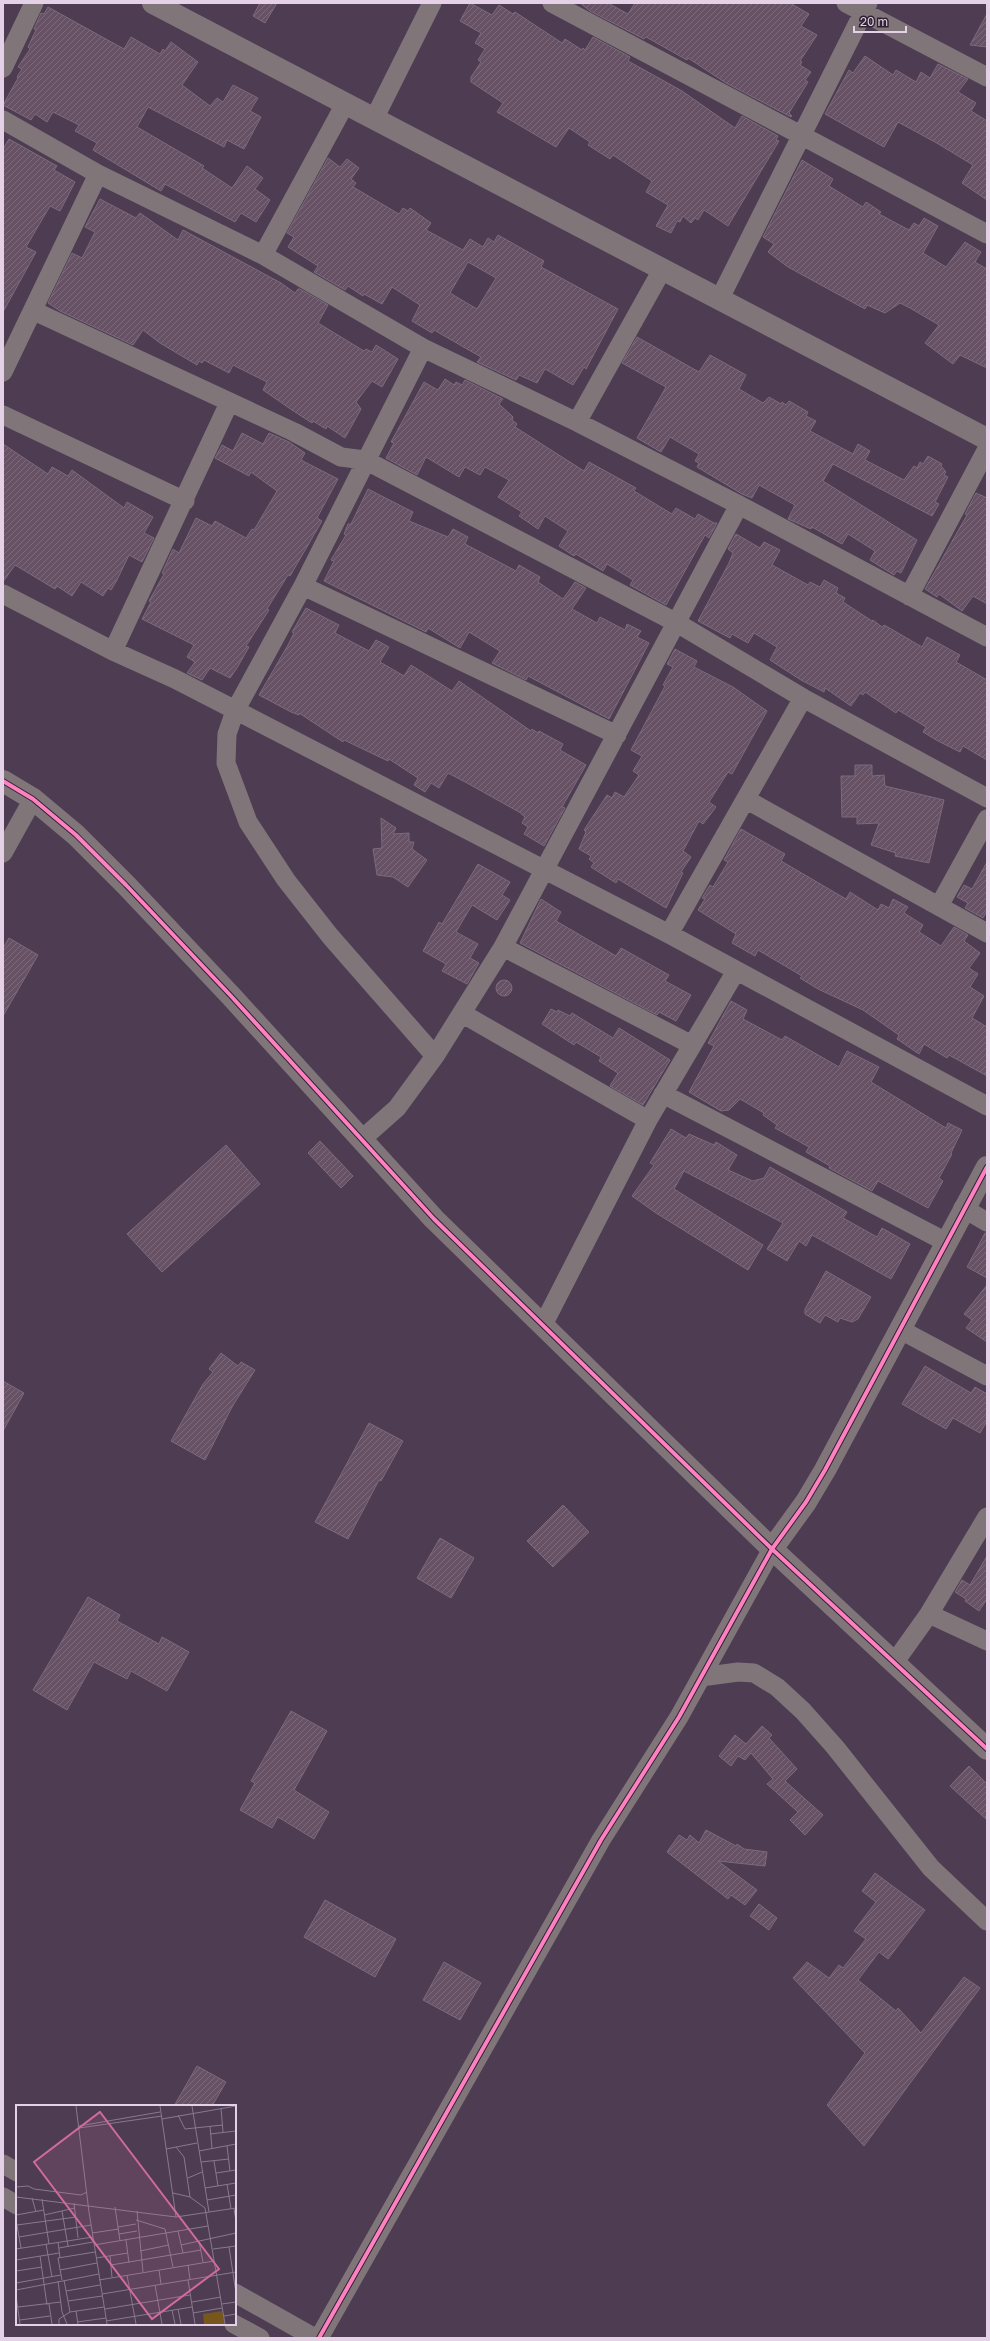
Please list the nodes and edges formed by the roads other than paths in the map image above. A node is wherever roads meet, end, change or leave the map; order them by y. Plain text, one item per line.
1 (34, 3) edge
2 (153, 3) edge
3 (432, 3) edge
4 (552, 3) edge
5 (846, 3) edge
6 (866, 8) edge
7 (3, 68) edge
8 (987, 77) edge
9 (345, 104) junction
10 (374, 119) junction
11 (3, 120) edge
12 (800, 135) junction
13 (98, 174) junction
14 (987, 234) edge
15 (263, 255) junction
16 (662, 270) junction
17 (719, 300) junction
18 (34, 311) junction
19 (423, 348) junction
20 (3, 372) edge
21 (229, 403) junction
22 (3, 416) edge
23 (577, 422) junction
24 (987, 439) edge
25 (987, 449) edge
26 (365, 460) junction
27 (185, 501) junction
28 (740, 505) junction
29 (303, 586) junction
30 (3, 594) edge
31 (909, 596) junction
32 (678, 623) junction
33 (987, 637) edge
34 (113, 651) junction
35 (803, 698) junction
36 (235, 712) junction
37 (617, 735) junction
38 (3, 781) edge
39 (987, 798) edge
40 (33, 799) junction
41 (747, 800) junction
42 (987, 819) edge
43 (3, 853) edge
44 (543, 869) junction
45 (939, 906) junction
46 (987, 933) edge
47 (669, 934) junction
48 (503, 947) junction
49 (736, 972) junction
50 (462, 1014) junction
51 (692, 1045) junction
52 (436, 1056) junction
53 (663, 1094) junction
54 (987, 1106) edge
55 (648, 1120) junction
56 (362, 1139) junction
57 (987, 1167) edge
58 (963, 1208) junction
59 (987, 1222) edge
60 (946, 1242) junction
61 (543, 1324) junction
62 (899, 1329) junction
63 (987, 1376) edge
64 (986, 1520) edge
65 (772, 1549) junction
66 (929, 1614) junction
67 (987, 1640) edge
68 (894, 1662) junction
69 (701, 1677) junction
70 (987, 1748) edge
71 (987, 1921) edge
72 (3, 2164) edge
73 (16, 2171) edge
74 (3, 2197) edge
75 (16, 2204) edge
76 (236, 2294) edge
77 (236, 2325) edge
78 (260, 2338) edge
79 (315, 2338) edge
80 (319, 2338) edge

1 - 7 street
2 - 9 street
3 - 10 street
4 - 12 street
5 - 6 street
6 - 8 street
6 - 12 street
9 - 10 street
9 - 15 street
10 - 16 street
11 - 13 street
12 - 14 street
12 - 17 street
13 - 15 street
13 - 18 street
15 - 19 street
16 - 17 street
16 - 23 street
17 - 24 street
18 - 20 street
18 - 21 street
19 - 23 street
19 - 26 street
21 - 26 street
21 - 27 street
22 - 27 street
23 - 28 street
25 - 31 street
26 - 29 street
26 - 32 street
27 - 34 street
28 - 31 street
28 - 32 street
29 - 36 street
29 - 37 street
30 - 34 street
31 - 33 street
32 - 35 street
32 - 37 street
34 - 36 street
35 - 39 street
35 - 41 street
36 - 44 street
36 - 52 street
37 - 44 street
38 - 40 street
40 - 43 street
40 - 56 street
41 - 45 street
41 - 47 street
42 - 45 street
44 - 47 street
44 - 48 street
45 - 46 street
47 - 49 street
48 - 50 street
48 - 51 street
49 - 51 street
49 - 54 street
50 - 52 street
50 - 55 street
51 - 53 street
52 - 56 street
53 - 55 street
53 - 60 street
55 - 61 street
56 - 61 street
57 - 58 street
58 - 59 street
58 - 60 street
60 - 62 street
61 - 65 street
62 - 63 street
62 - 65 street
64 - 66 street
65 - 68 street
65 - 69 street
66 - 67 street
66 - 68 street
68 - 70 street
69 - 71 street
69 - 80 street
72 - 73 street
74 - 75 street
76 - 79 street
77 - 78 street

